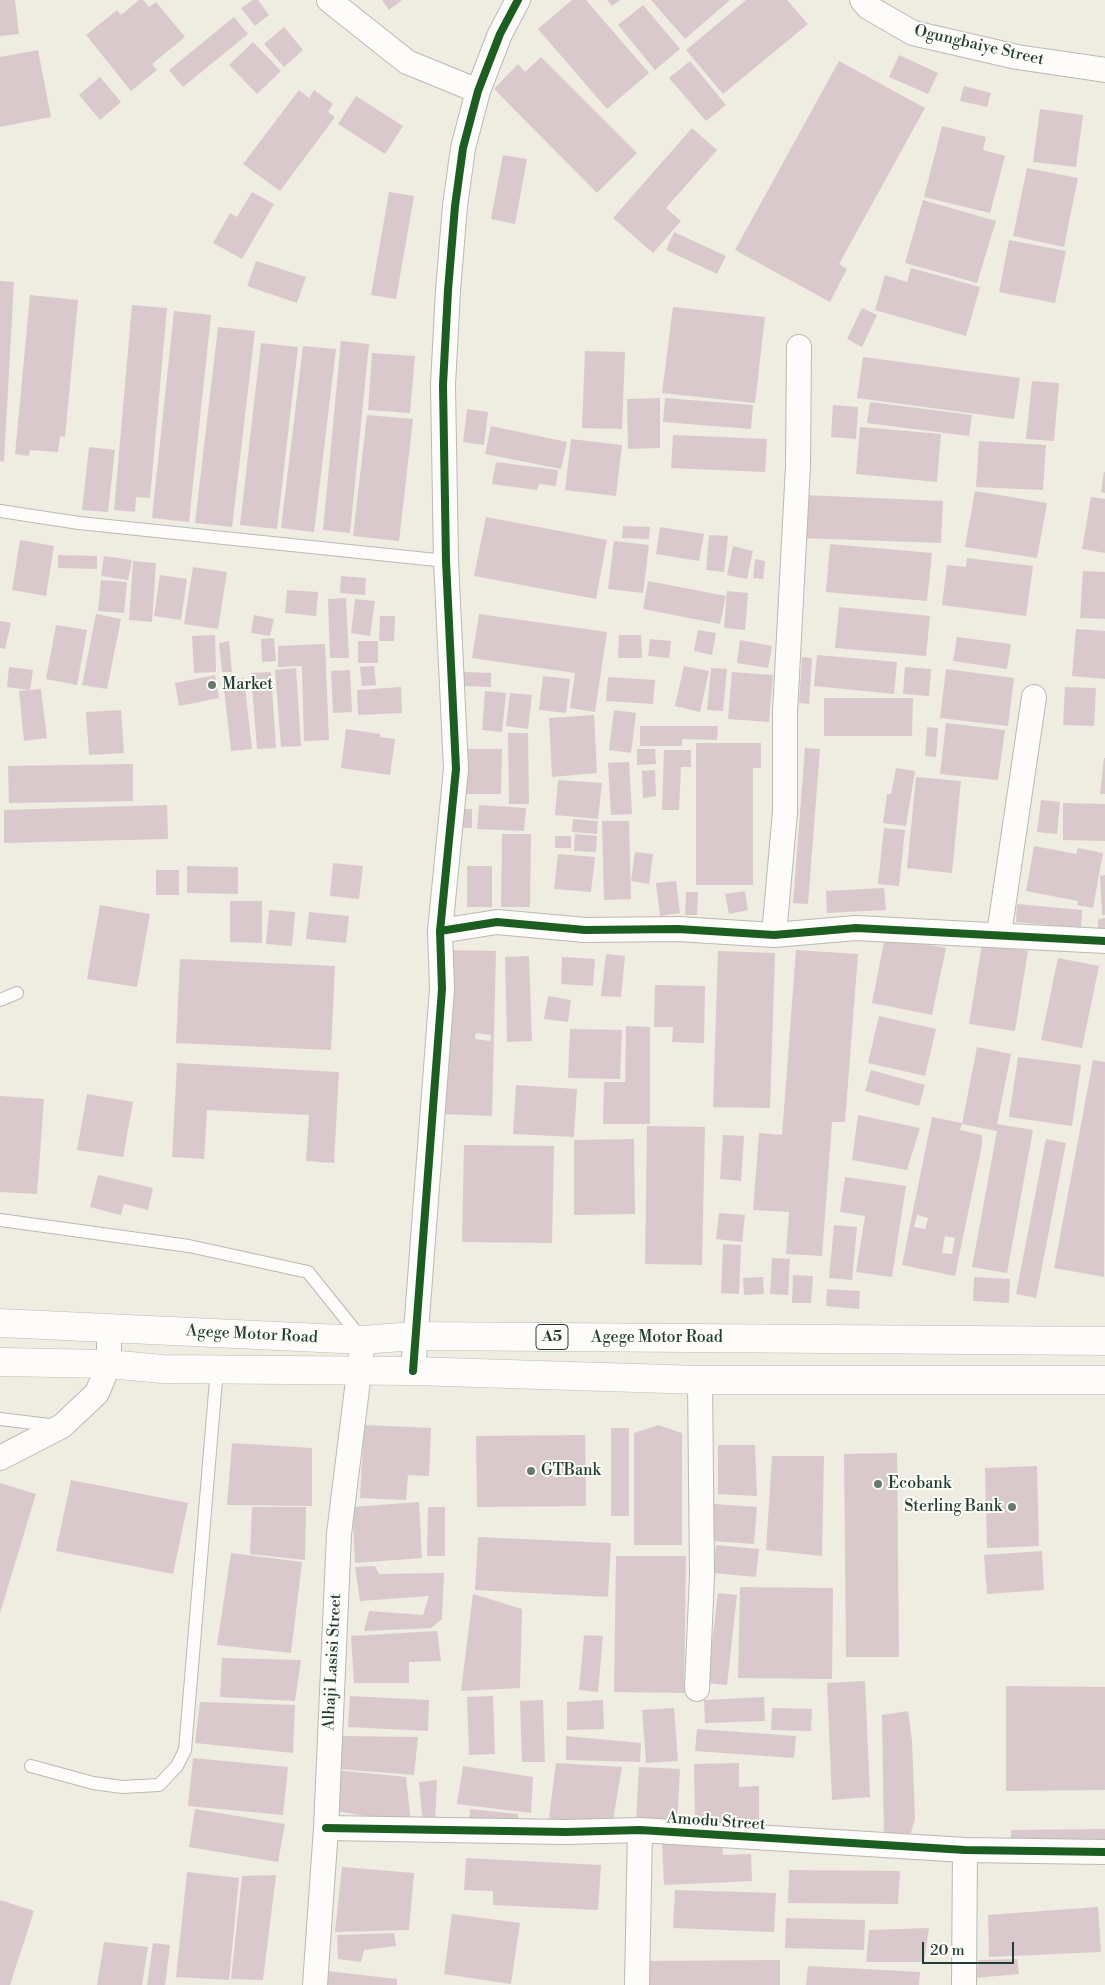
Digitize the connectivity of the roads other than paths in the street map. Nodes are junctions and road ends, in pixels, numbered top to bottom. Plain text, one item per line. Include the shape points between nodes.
1 (329, 0) edge
2 (518, 0) edge
3 (862, 0) edge
4 (1105, 70) edge
5 (478, 91) junction
6 (800, 347) dead end
7 (0, 511) edge
8 (446, 561) junction
9 (1034, 698) dead end
10 (440, 931) junction
11 (774, 934) junction
12 (998, 934) junction
13 (1105, 941) edge
14 (17, 993) dead end
15 (0, 1000) edge
16 (0, 1220) edge
17 (0, 1323) edge
18 (109, 1328) junction
19 (414, 1336) junction
20 (362, 1340) junction
21 (1105, 1341) edge
22 (0, 1362) edge
23 (109, 1364) junction
24 (217, 1368) junction
25 (359, 1371) junction
26 (413, 1371) junction
27 (700, 1380) junction
28 (1105, 1380) edge
29 (0, 1419) edge
30 (62, 1426) junction
31 (0, 1458) edge
32 (697, 1689) dead end
33 (31, 1766) dead end
34 (326, 1828) junction
35 (640, 1830) junction
36 (965, 1850) junction
37 (1105, 1852) edge
38 (315, 1985) edge
39 (637, 1985) edge
40 (964, 1985) edge

1 - 5 street via 407,62
2 - 5 street via 500,34
3 - 4 street, Ogungbaiye Street via 868,7 913,33 1017,57
5 - 8 street via 464,148 455,206 448,290 443,385
6 - 11 street via 798,466 785,712 785,812
7 - 8 lane via 79,523
8 - 10 street via 456,769
9 - 12 street
10 - 11 street via 497,922 585,930 678,929
10 - 19 street via 442,989
11 - 12 street via 856,928
12 - 13 street
14 - 15 lane
16 - 20 lane via 189,1246 308,1272
17 - 18 highway, Agege Motor Road / A5
18 - 20 highway, Agege Motor Road / A5
18 - 23 street
19 - 20 highway, Agege Motor Road / A5
19 - 21 highway, Agege Motor Road / A5
19 - 26 street
20 - 25 street, Alhaji Lasisi Street
22 - 23 highway, Agege Motor Road
23 - 24 highway, Agege Motor Road via 162,1369
23 - 30 street via 96,1393
24 - 25 highway, Agege Motor Road
24 - 33 lane via 185,1750 177,1766 159,1785 122,1787 93,1783
25 - 26 highway, Agege Motor Road
25 - 34 street, Alhaji Lasisi Street via 339,1534
26 - 27 highway, Agege Motor Road
27 - 28 highway, Agege Motor Road
27 - 32 street via 702,1576
29 - 30 lane
30 - 31 street
34 - 35 street, Amodu Street
34 - 38 street, Alhaji Lasisi Street
35 - 36 street, Amodu Street
35 - 39 street
36 - 37 street, Amodu Street
36 - 40 street

